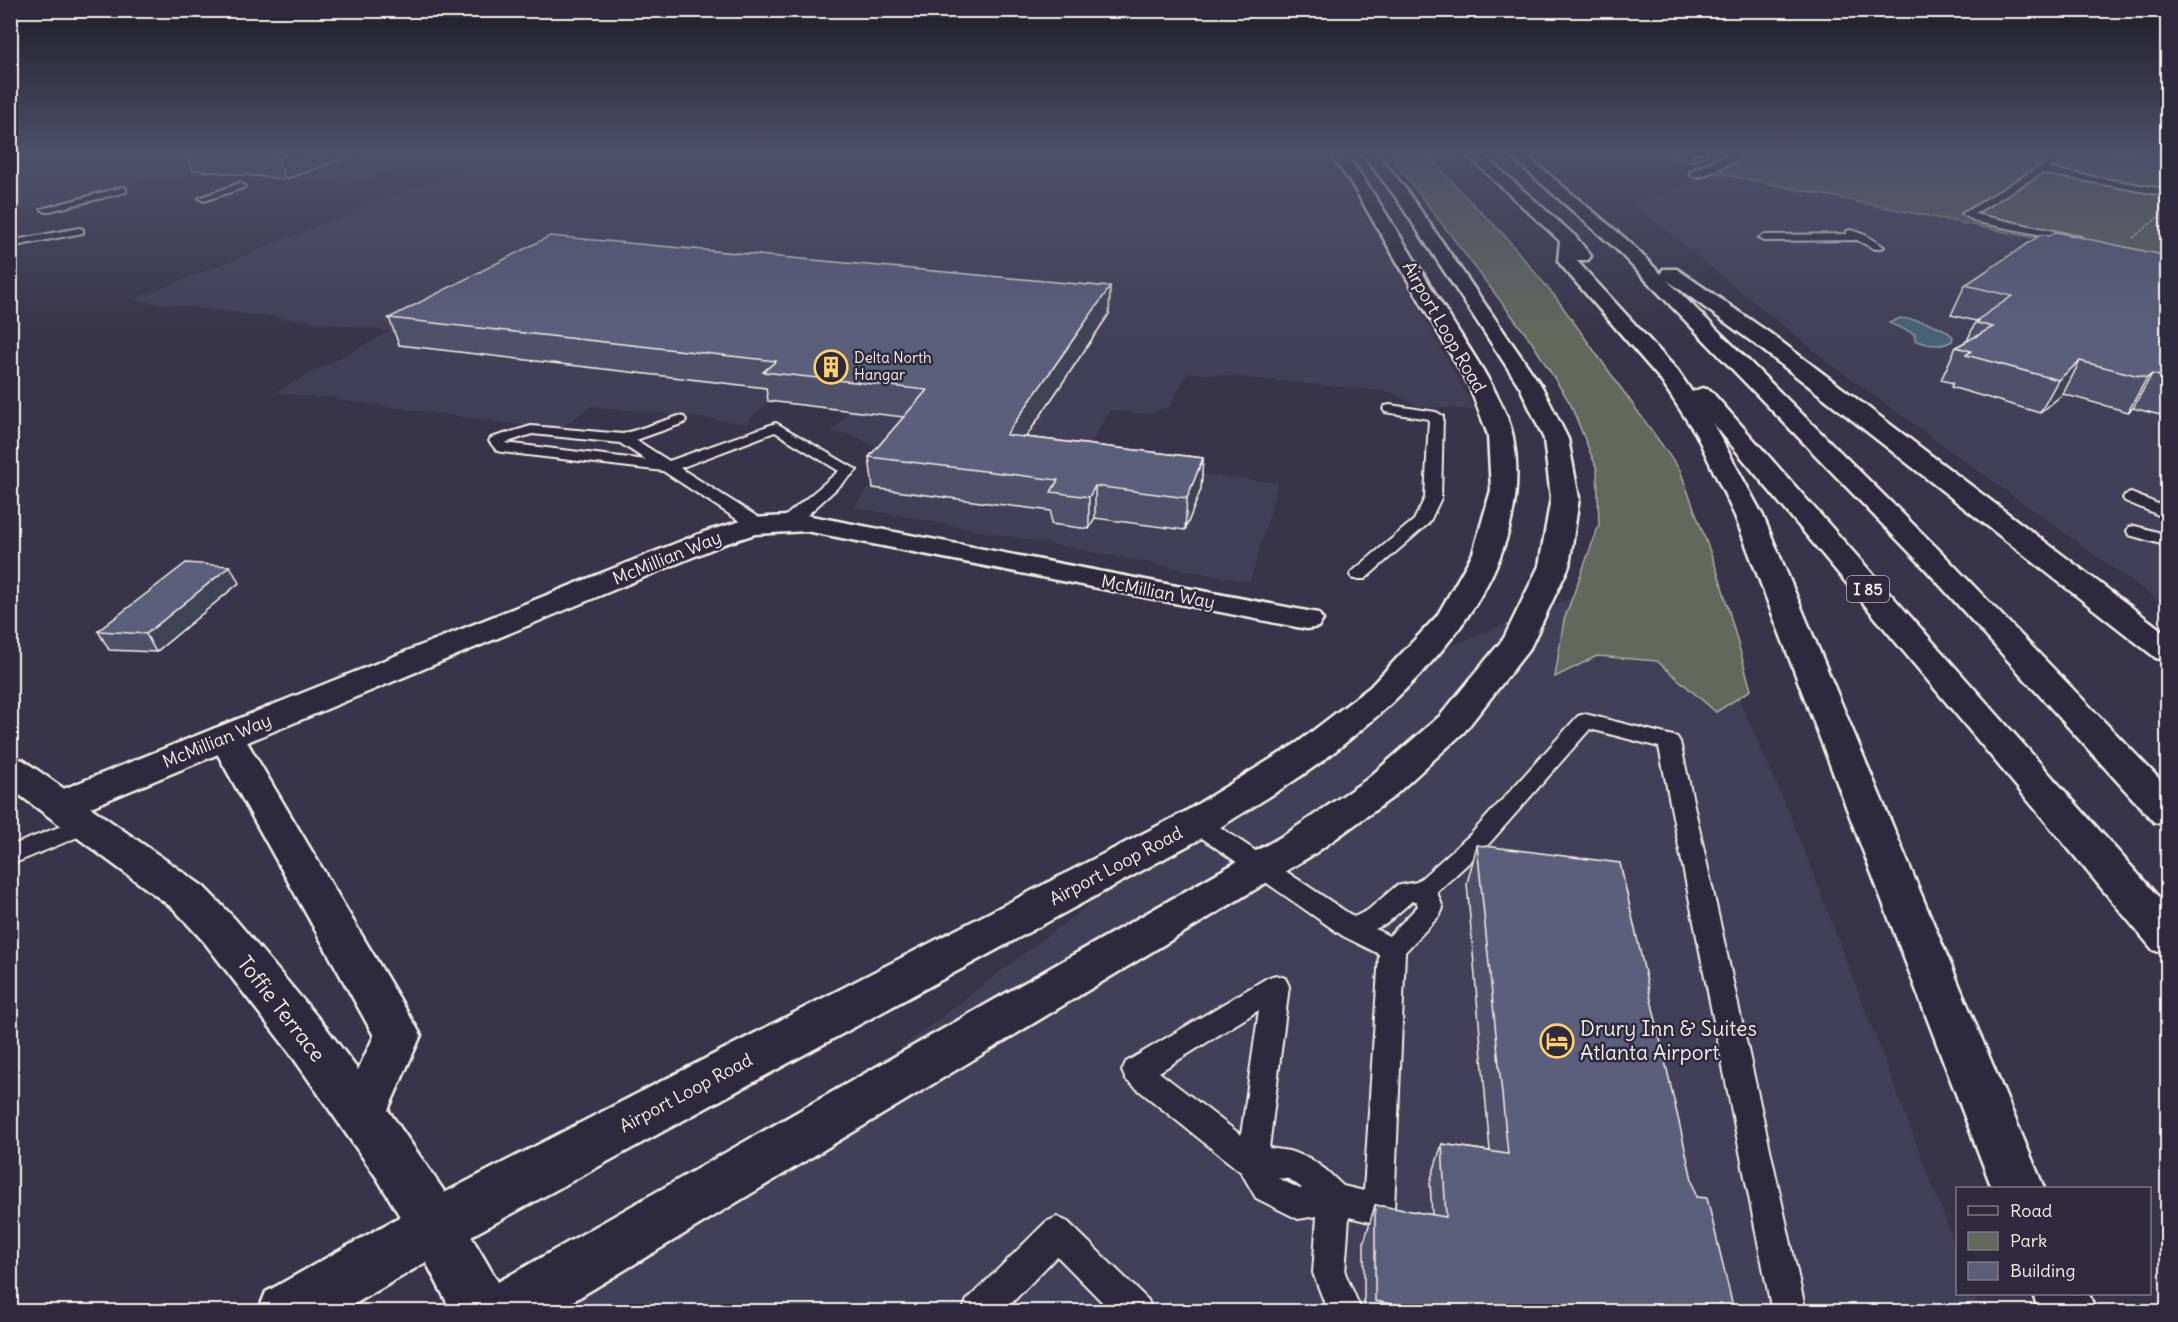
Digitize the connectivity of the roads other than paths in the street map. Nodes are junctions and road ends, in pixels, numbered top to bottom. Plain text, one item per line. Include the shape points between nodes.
1 (1378, 215) edge
2 (1415, 215) edge
3 (1541, 215) edge
4 (1587, 215) edge
5 (1968, 215) edge
6 (79, 231) dead end
7 (1764, 238) dead end
8 (1569, 240) junction
9 (2089, 241) edge
10 (10, 244) edge
11 (1621, 244) junction
12 (1879, 247) dead end
13 (1390, 409) dead end
14 (679, 420) dead end
15 (624, 439) junction
16 (668, 467) junction
17 (2131, 498) dead end
18 (2168, 514) edge
19 (773, 524) junction
20 (2135, 531) dead end
21 (2168, 541) edge
22 (1359, 575) dead end
23 (1307, 620) dead end
24 (2168, 651) edge
25 (226, 737) junction
26 (10, 769) edge
27 (2168, 812) edge
28 (74, 814) junction
29 (1197, 823) junction
30 (10, 856) edge
31 (1261, 867) junction
32 (1424, 890) junction
33 (1352, 929) junction
34 (2168, 938) edge
35 (1392, 949) junction
36 (361, 1115) junction
37 (1252, 1162) junction
38 (2018, 1187) edge
39 (1334, 1199) junction
40 (436, 1226) junction
41 (2062, 1295) edge
42 (286, 1311) edge
43 (483, 1311) edge
44 (501, 1311) edge
45 (979, 1311) edge
46 (1136, 1311) edge
47 (1345, 1311) edge
48 (1789, 1311) edge
49 (2068, 1311) edge

1 - 29 main road, Airport Loop Road via 1481,387 1500,435 1504,490 1488,553 1450,621 1389,687 1310,752
2 - 31 main road, Airport Loop Road via 1531,387 1556,439 1565,498 1554,566 1519,641 1452,724 1379,789
3 - 8 main road, I 85
4 - 11 main road
5 - 9 lane
6 - 10 lane
7 - 12 lane via 1856,235
8 - 34 main road, I 85
8 - 38 main road via 1567,261 1669,375 1708,434 1749,516
11 - 24 main road via 1763,339
11 - 27 main road via 1930,557
13 - 22 lane via 1436,416 1433,498 1421,523
14 - 15 lane
15 - 16 lane
15 - 16 lane via 531,430 496,441 502,448
16 - 19 lane
16 - 19 lane via 776,427 849,470
17 - 18 lane
19 - 23 main road, McMillian Way via 806,523
19 - 25 main road, McMillian Way via 714,538
20 - 21 lane
25 - 28 main road, McMillian Way
25 - 36 main road via 398,1035
26 - 28 main road, Toffie Terrace
28 - 30 lane
28 - 36 main road, Toffie Terrace via 197,906 307,1039
29 - 31 lane
29 - 40 main road, Airport Loop Road
31 - 33 lane
31 - 44 main road, Airport Loop Road
32 - 33 lane via 1405,893 1377,917
32 - 35 lane via 1431,908
32 - 48 lane via 1479,840 1585,721 1669,742
33 - 35 lane
35 - 39 lane via 1378,1209
36 - 40 main road, Toffie Terrace
37 - 37 lane via 1136,1071 1276,986 1255,1139
37 - 39 lane via 1267,1188 1298,1204
39 - 47 lane via 1329,1273
40 - 42 main road, Airport Loop Road
40 - 43 main road, Toffie Terrace
41 - 49 main road
45 - 46 lane via 1057,1233

